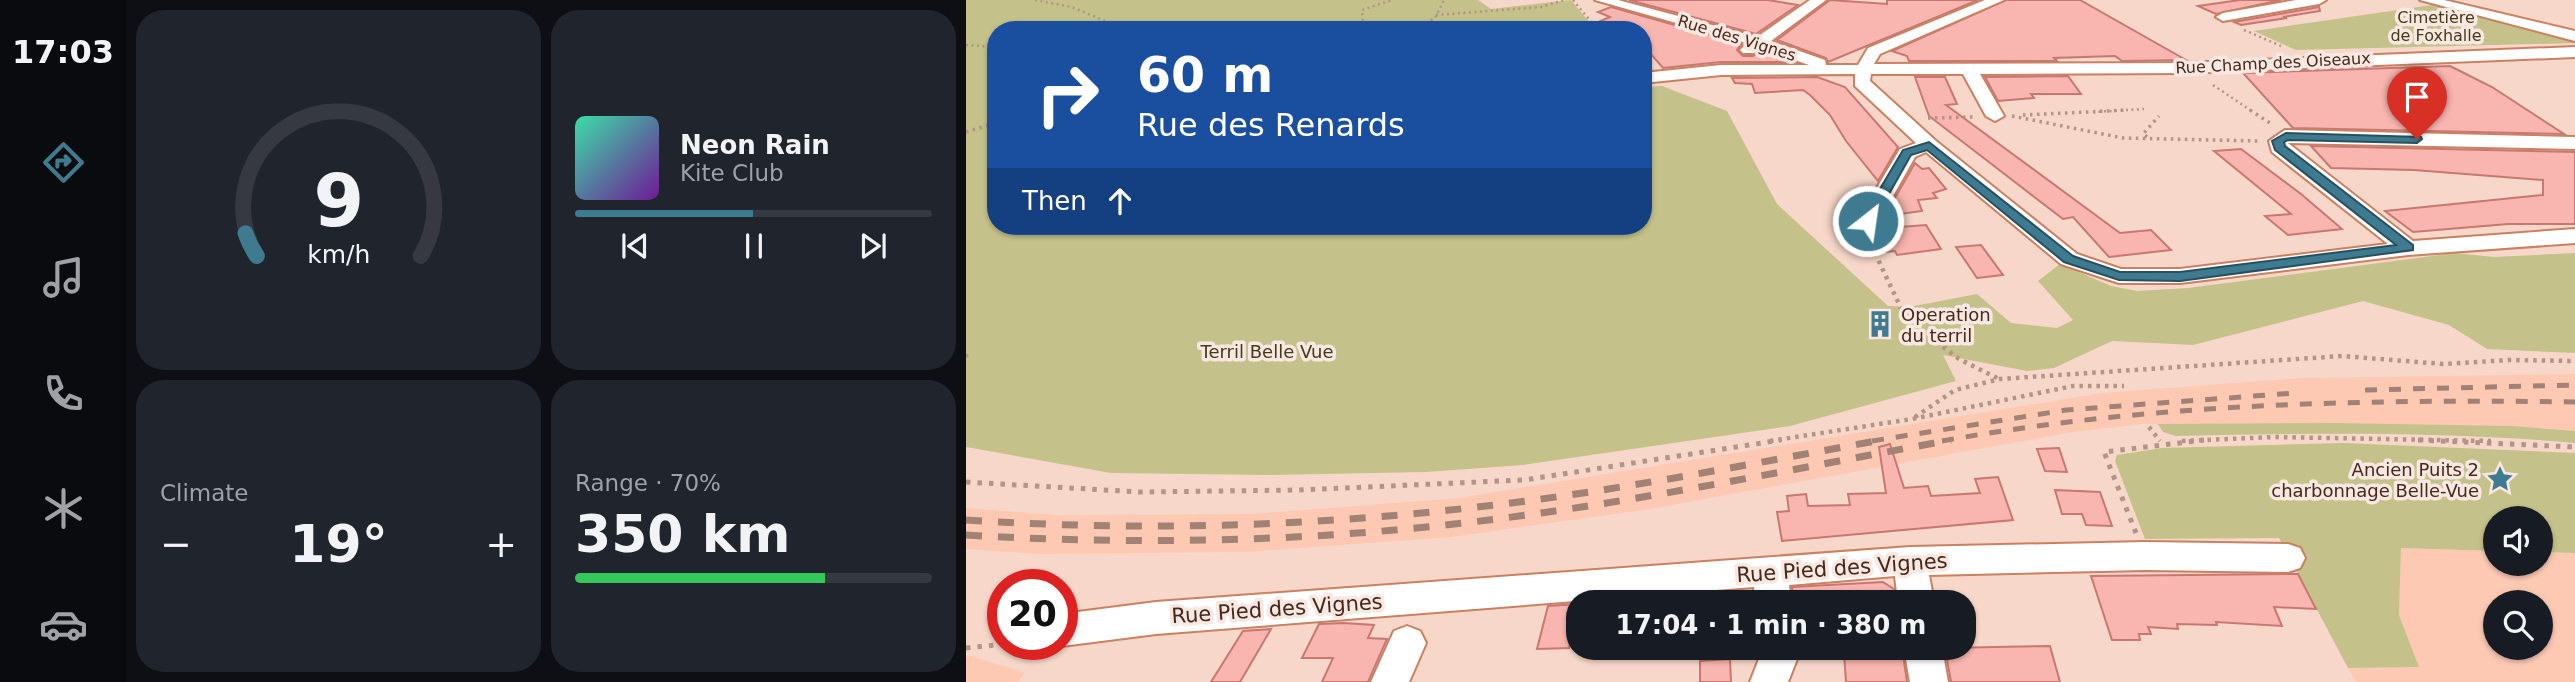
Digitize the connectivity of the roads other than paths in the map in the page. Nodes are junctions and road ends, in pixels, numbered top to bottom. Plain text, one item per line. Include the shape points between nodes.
1 (1602, 0) edge
2 (1819, 0) edge
3 (1997, 0) edge
4 (2319, 0) edge
5 (2427, 0) edge
6 (1675, 4) dead end
7 (1654, 13) junction
8 (2222, 17) road end
9 (2575, 36) edge
10 (1759, 42) junction
11 (2575, 52) edge
12 (1830, 68) junction
13 (1864, 69) junction
14 (1721, 70) junction
15 (1970, 71) junction
16 (1652, 77) edge
17 (1995, 116) road end
18 (2575, 143) edge
19 (1929, 145) junction
20 (1868, 221) road end
21 (2575, 236) edge
22 (2408, 247) junction
23 (2145, 556) joint
24 (2288, 558) dead end
25 (1910, 561) junction
26 (1772, 587) edge
27 (1914, 590) edge
28 (1078, 627) edge
29 (1407, 643) dead end
30 (1778, 660) edge
31 (1925, 660) edge
32 (1390, 682) edge
33 (1769, 682) edge
34 (1929, 682) edge

1 - 7 street, Rue des Vignes
2 - 10 street
3 - 13 street via 1874,51
4 - 8 street
5 - 9 street
6 - 7 street
7 - 10 street, Rue des Vignes
10 - 12 street, Rue des Vignes
10 - 14 street
11 - 15 street, Rue Champ des Oiseaux via 2185,68
12 - 13 street, Rue Champ des Oiseaux
12 - 14 street, Rue Champ des Oiseaux
13 - 15 street, Rue Champ des Oiseaux
13 - 19 street via 1861,82
14 - 16 street, Rue Champ des Oiseaux
15 - 17 street
18 - 22 street via 2282,139 2279,148
19 - 20 street via 1907,153
19 - 22 street via 2068,259 2119,276 2180,276
21 - 22 street
23 - 24 street, Rue Pied des Vignes
23 - 25 street, Rue Pied des Vignes
25 - 26 street, Rue Pied des Vignes
25 - 27 street
26 - 28 street, Rue Pied des Vignes via 1156,618
29 - 32 street
30 - 33 street
31 - 34 street

